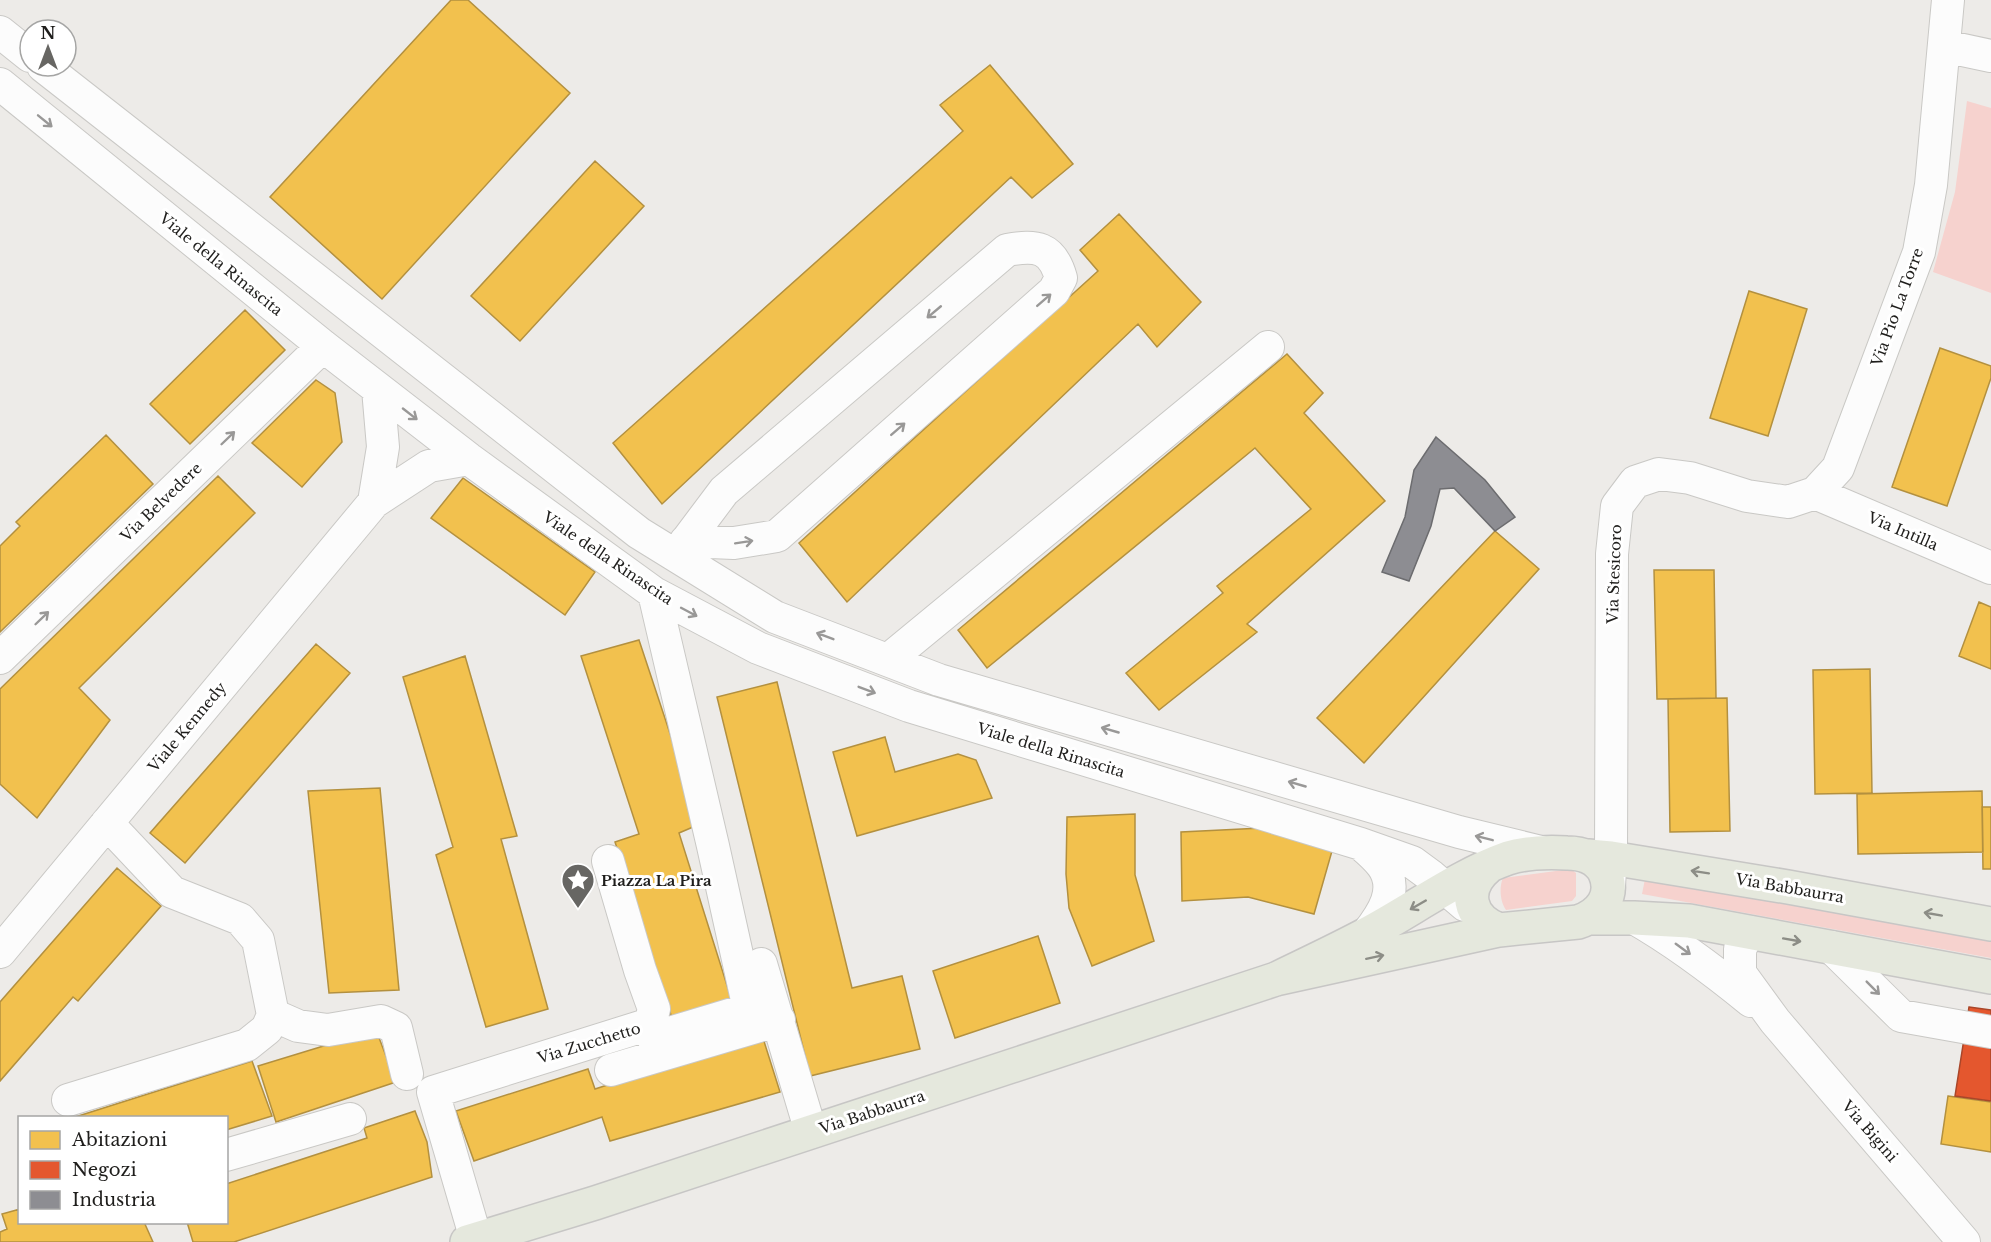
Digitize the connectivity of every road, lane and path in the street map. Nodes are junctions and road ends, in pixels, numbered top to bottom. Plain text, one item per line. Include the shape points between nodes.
1 (1948, 0) edge
2 (0, 32) edge
3 (18, 46) edge
4 (1944, 46) junction
5 (1991, 56) edge
6 (58, 78) edge
7 (0, 84) edge
8 (323, 346) junction
9 (1268, 347) dead end
10 (378, 389) junction
11 (469, 459) junction
12 (1815, 493) junction
13 (374, 502) junction
14 (681, 548) junction
15 (1991, 568) edge
16 (654, 593) junction
17 (0, 658) edge
18 (888, 660) junction
19 (107, 823) junction
20 (1361, 844) junction
21 (1541, 852) junction
22 (1600, 857) junction
23 (608, 861) dead end
24 (1488, 867) junction
25 (1446, 889) junction
26 (1589, 918) junction
27 (1634, 918) junction
28 (1489, 924) junction
29 (1991, 924) edge
30 (1749, 932) junction
31 (1367, 934) junction
32 (1831, 947) junction
33 (0, 952) edge
34 (761, 964) dead end
35 (1991, 977) edge
36 (1276, 979) junction
37 (273, 1015) junction
38 (779, 1020) junction
39 (1775, 1021) junction
40 (650, 1024) junction
41 (1991, 1032) edge
42 (611, 1070) dead end
43 (407, 1074) dead end
44 (68, 1100) dead end
45 (350, 1119) dead end
46 (811, 1132) junction
47 (228, 1154) edge
48 (472, 1241) edge
49 (1964, 1242) edge

1 - 4 street, Via Pio La Torre
2 - 3 street
4 - 5 street
4 - 12 street, Via Pio La Torre via 1931,185 1919,252 1838,468
6 - 14 street via 639,533
7 -> 8 street, Viale della Rinascita
8 - 10 street, Viale della Rinascita
17 -> 8 street, Via Belvedere
9 - 18 street
10 -> 11 street, Viale della Rinascita
10 - 13 street via 383,447
11 - 13 street, Viale Kennedy via 429,466
11 - 16 street, Viale della Rinascita
12 - 15 street, Via Intilla
12 - 22 street, Via Stesicoro via 1788,502 1659,474 1635,482 1617,506
13 - 19 street, Viale Kennedy
14 -> 14 street via 777,536 1054,291 1061,278 1057,263 1039,250 1007,250 724,491
18 -> 14 street via 775,617
16 -> 20 street, Viale della Rinascita via 758,648 909,706
16 - 40 street, Via Zucchetto via 748,1009 653,1038
21 -> 18 street via 939,680
19 - 33 street, Viale Kennedy
19 - 37 street via 172,892 240,919 258,940
20 - 25 street, Viale della Rinascita via 1412,862
20 - 31 street via 1384,866 1389,880 1390,895 1383,914
21 - 22 main road, Via Babbaurra
21 - 24 main road, Via Babbaurra
22 - 26 main road via 1598,862 1608,881 1608,892 1598,912
29 -> 22 main road, Via Babbaurra
23 - 40 street via 654,1009
24 - 25 main road, Via Babbaurra
24 - 28 main road via 1473,885 1471,896 1473,908
25 - 28 street, Viale della Rinascita
25 -> 31 main road, Via Babbaurra
26 - 27 main road
26 - 28 main road via 1578,922
27 - 30 main road via 1689,921
27 -> 39 street via 1671,939
36 -> 28 main road
30 -> 32 main road
30 - 39 street via 1740,949 1740,973
31 - 36 main road, Via Babbaurra
32 - 35 main road
32 -> 41 street via 1901,1017
34 - 38 street
36 - 46 main road, Via Babbaurra
37 - 43 street via 298,1026 328,1030 381,1022 396,1028
37 - 44 street via 267,1029 247,1045
38 - 42 street
38 - 46 street
39 - 49 street, Via Bigini
40 - 48 street, Via Zucchetto via 433,1092
45 - 47 street
46 - 48 main road, Via Babbaurra

